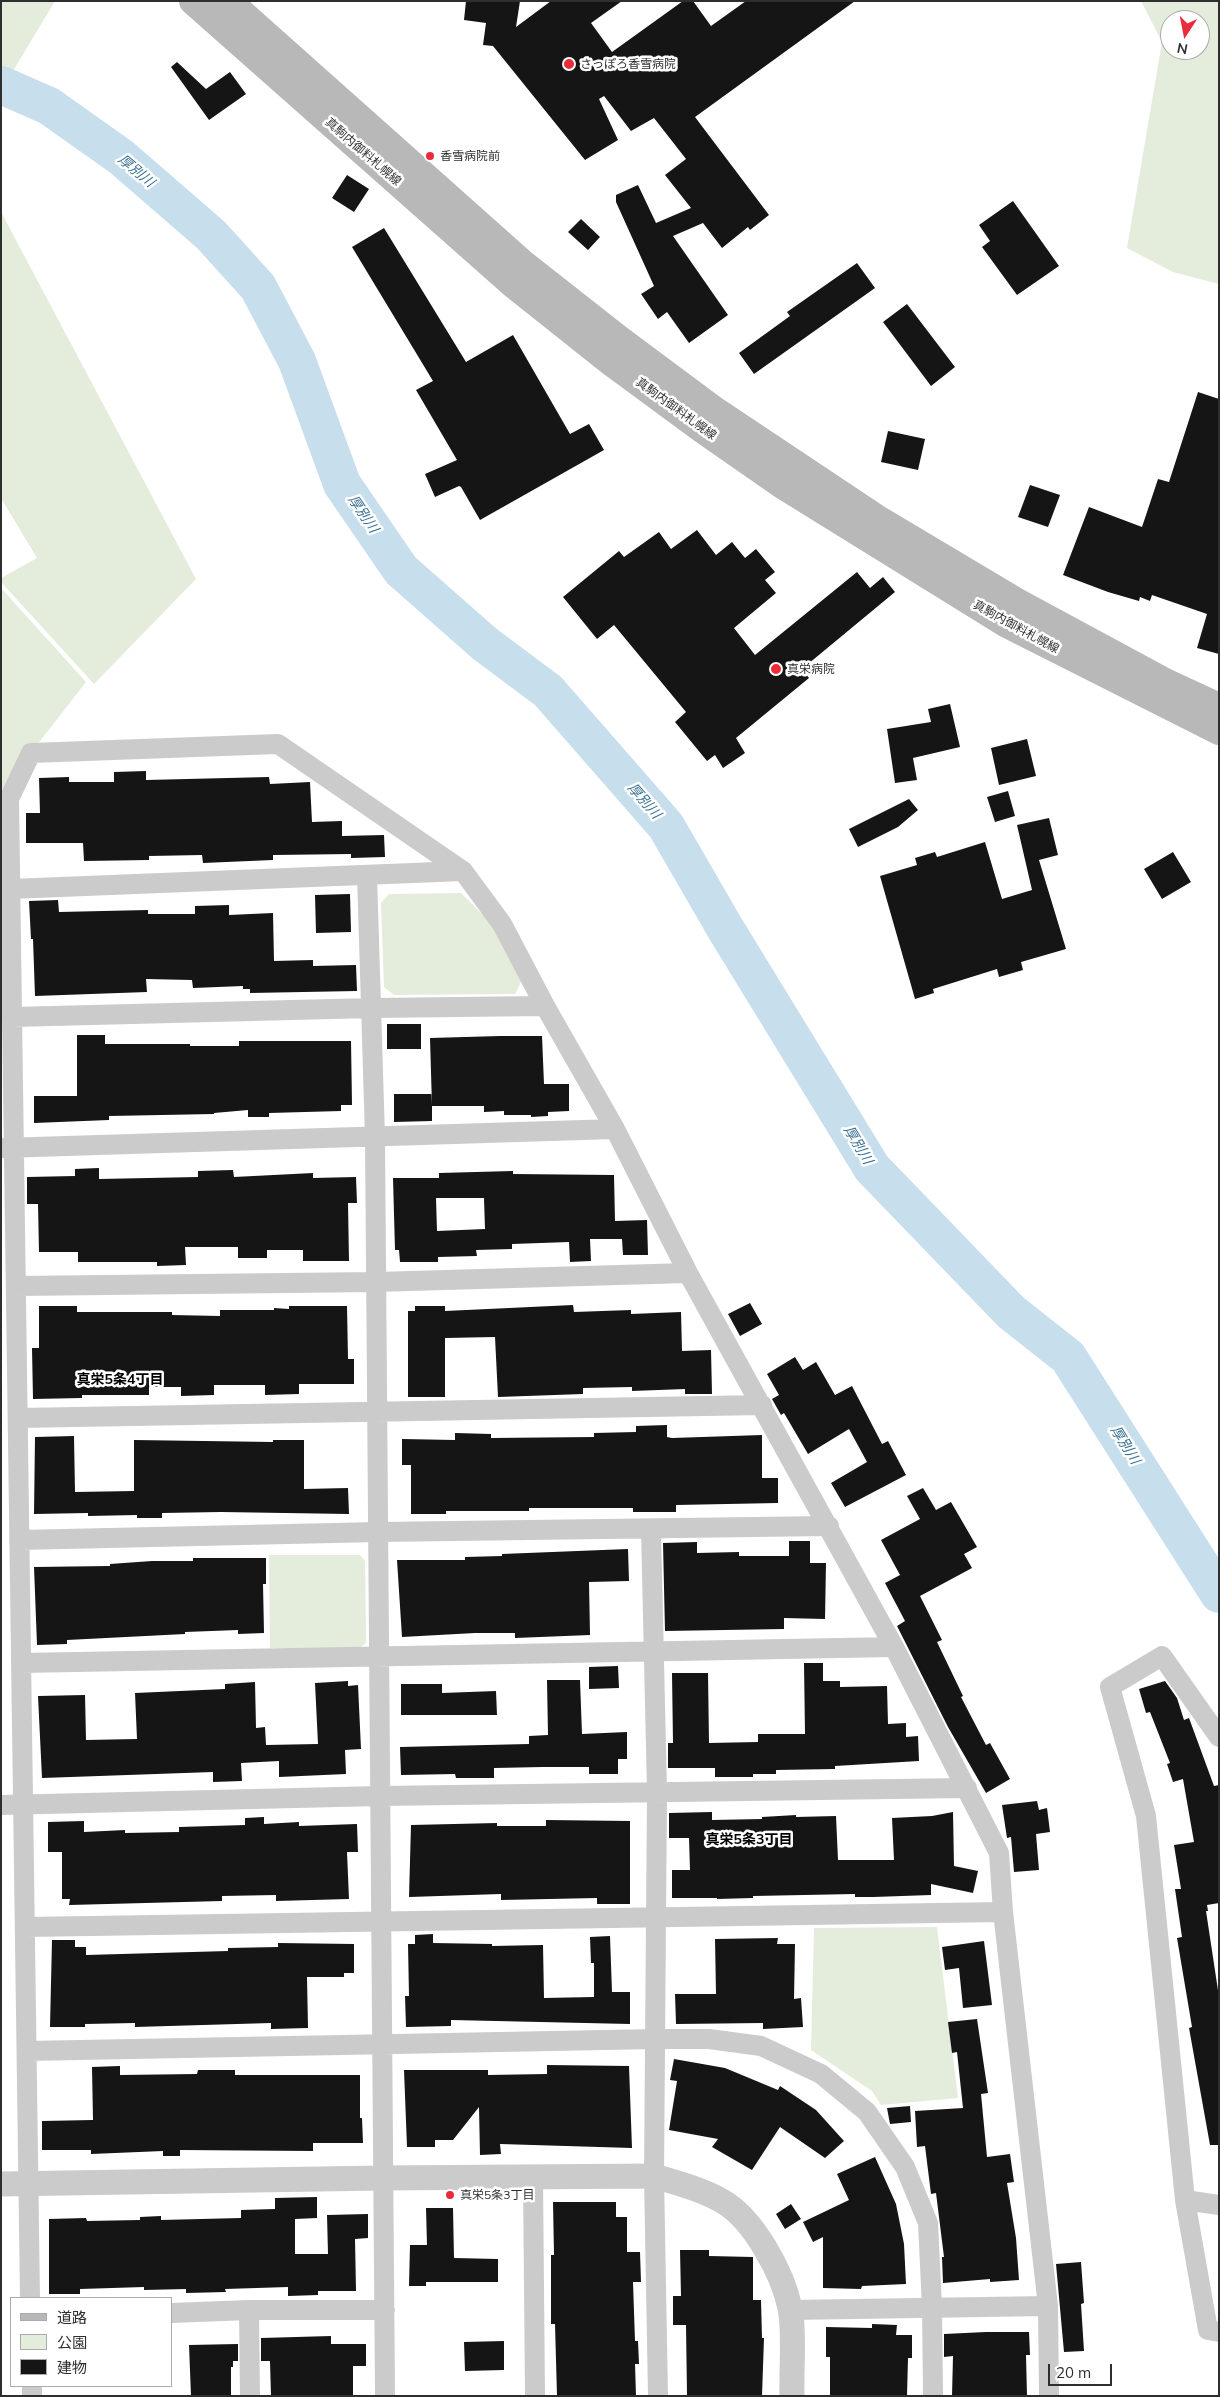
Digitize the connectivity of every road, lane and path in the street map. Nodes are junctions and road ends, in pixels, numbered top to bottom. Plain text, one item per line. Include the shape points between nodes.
1 (193, 1) edge
2 (228, 1) edge
3 (1219, 707) edge
4 (1219, 731) edge
5 (463, 871) junction
6 (367, 875) junction
7 (10, 888) junction
8 (545, 1006) junction
9 (372, 1008) junction
10 (12, 1017) junction
11 (615, 1129) junction
12 (375, 1137) junction
13 (8, 1148) edge
14 (688, 1273) junction
15 (376, 1282) junction
16 (16, 1286) junction
17 (762, 1405) junction
18 (377, 1413) junction
19 (18, 1418) junction
20 (829, 1526) junction
21 (651, 1529) junction
22 (378, 1532) junction
23 (20, 1540) junction
24 (894, 1647) junction
25 (653, 1652) junction
26 (379, 1655) junction
27 (21, 1663) junction
28 (1219, 1737) edge
29 (967, 1788) junction
30 (657, 1792) junction
31 (380, 1796) junction
32 (1, 1805) edge
33 (23, 1805) junction
34 (1003, 1912) junction
35 (656, 1917) junction
36 (381, 1920) junction
37 (25, 1927) junction
38 (657, 2039) junction
39 (382, 2042) junction
40 (27, 2050) junction
41 (533, 2176) junction
42 (654, 2176) junction
43 (384, 2178) junction
44 (1, 2184) edge
45 (29, 2184) junction
46 (1185, 2200) junction
47 (1219, 2205) edge
48 (30, 2297) edge
49 (1048, 2306) junction
50 (932, 2307) junction
51 (249, 2310) junction
52 (384, 2310) junction
53 (790, 2310) junction
54 (172, 2313) edge
55 (1219, 2332) edge
56 (250, 2396) edge
57 (385, 2396) edge
58 (536, 2396) edge
59 (658, 2396) edge
60 (792, 2396) edge
61 (933, 2396) edge
62 (1049, 2396) edge

1 - 4 main road, 真駒内御料札幌線 via 513,284 702,430 781,484 1007,624
2 - 3 main road, 真駒内御料札幌線 via 522,263 714,410 876,518 1017,602
5 - 6 street
5 - 7 street via 278,744 31,753 9,798
5 - 8 street via 502,924
6 - 7 street
6 - 9 street
7 - 10 street
8 - 9 street
8 - 11 street
9 - 10 street
9 - 12 street
10 - 13 street
11 - 12 street
11 - 14 street
12 - 13 street
12 - 15 street
13 - 16 street
14 - 15 street
14 - 17 street
15 - 16 street
15 - 18 street
16 - 19 street
17 - 18 street
17 - 20 street
18 - 19 street
18 - 22 street
19 - 23 street
20 - 21 street
20 - 24 street
21 - 22 street
21 - 25 street
22 - 23 street
22 - 26 street
23 - 27 street
24 - 25 street
24 - 29 street
25 - 26 street
25 - 30 street
26 - 27 street
26 - 31 street
27 - 33 street
28 - 46 street via 1162,1656 1110,1687 1146,1816
29 - 30 street
29 - 34 street via 999,1853
30 - 31 street
30 - 35 street
31 - 33 street
31 - 36 street
32 - 33 street
33 - 37 street
34 - 35 street
34 - 49 street
35 - 36 street
35 - 38 street
36 - 37 street
36 - 39 street
37 - 40 street
38 - 39 street
38 - 42 street
38 - 50 street via 709,2039 761,2046 821,2074 867,2112 904,2167 928,2223
39 - 40 street
39 - 43 street
40 - 45 street
41 - 42 street
41 - 43 street
41 - 58 street
42 - 53 street via 724,2202 756,2232 783,2283
42 - 59 street
43 - 45 street
43 - 52 street
44 - 45 street
45 - 48 street
46 - 47 street
46 - 55 street via 1208,2330
49 - 50 street
49 - 62 street
50 - 53 street
50 - 61 street
51 - 52 street
51 - 54 street
51 - 56 street
52 - 57 street
53 - 60 street

